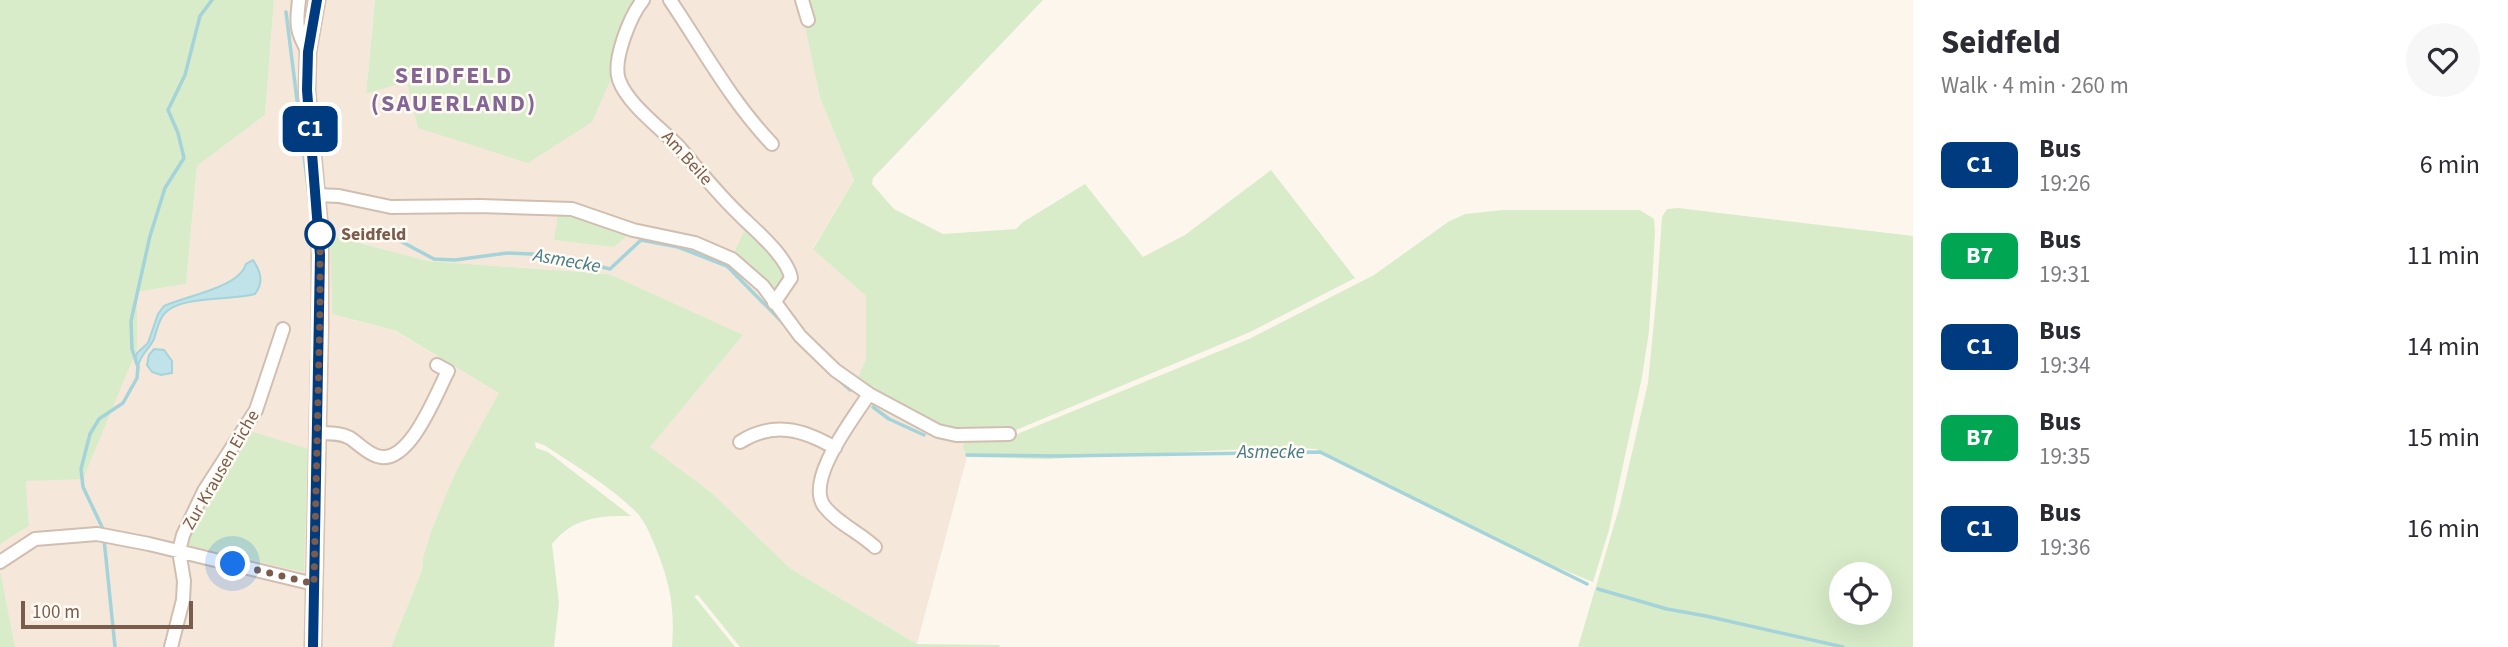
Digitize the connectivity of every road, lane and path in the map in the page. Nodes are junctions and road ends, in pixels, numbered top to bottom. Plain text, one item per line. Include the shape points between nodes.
1 (299, 0) edge
2 (317, 0) edge
3 (643, 0) edge
4 (670, 0) edge
5 (802, 0) edge
6 (808, 20) dead end
7 (308, 52) junction
8 (772, 144) dead end
9 (317, 195) junction
10 (774, 303) junction
11 (283, 329) dead end
12 (437, 365) dead end
13 (869, 394) junction
14 (318, 433) junction
15 (1009, 434) dead end
16 (740, 442) dead end
17 (835, 448) junction
18 (875, 547) dead end
19 (179, 551) junction
20 (0, 562) edge
21 (314, 584) junction
22 (171, 647) edge
23 (313, 647) edge

1 - 7 street via 298,36
2 - 7 main road
3 - 10 street, Am Beile via 630,21 618,61 618,79 625,92 790,269 791,278
4 - 8 street via 727,90
5 - 6 street
7 - 9 main road
9 - 10 street via 391,207 572,209 633,230 695,243 732,259 763,286
9 - 14 main road
10 - 13 street via 800,336
11 - 19 street, Zur Krausen Eiche via 256,410 204,491
12 - 14 street via 448,371 401,452 376,456 343,435
13 - 15 street via 938,431
13 - 17 street
14 - 21 main road
16 - 17 street via 752,435 789,430
17 - 18 street via 821,477 821,499 833,515
19 - 20 street, Zur Krausen Eiche via 97,534 35,539
19 - 21 street
19 - 22 street via 183,600
21 - 23 main road

